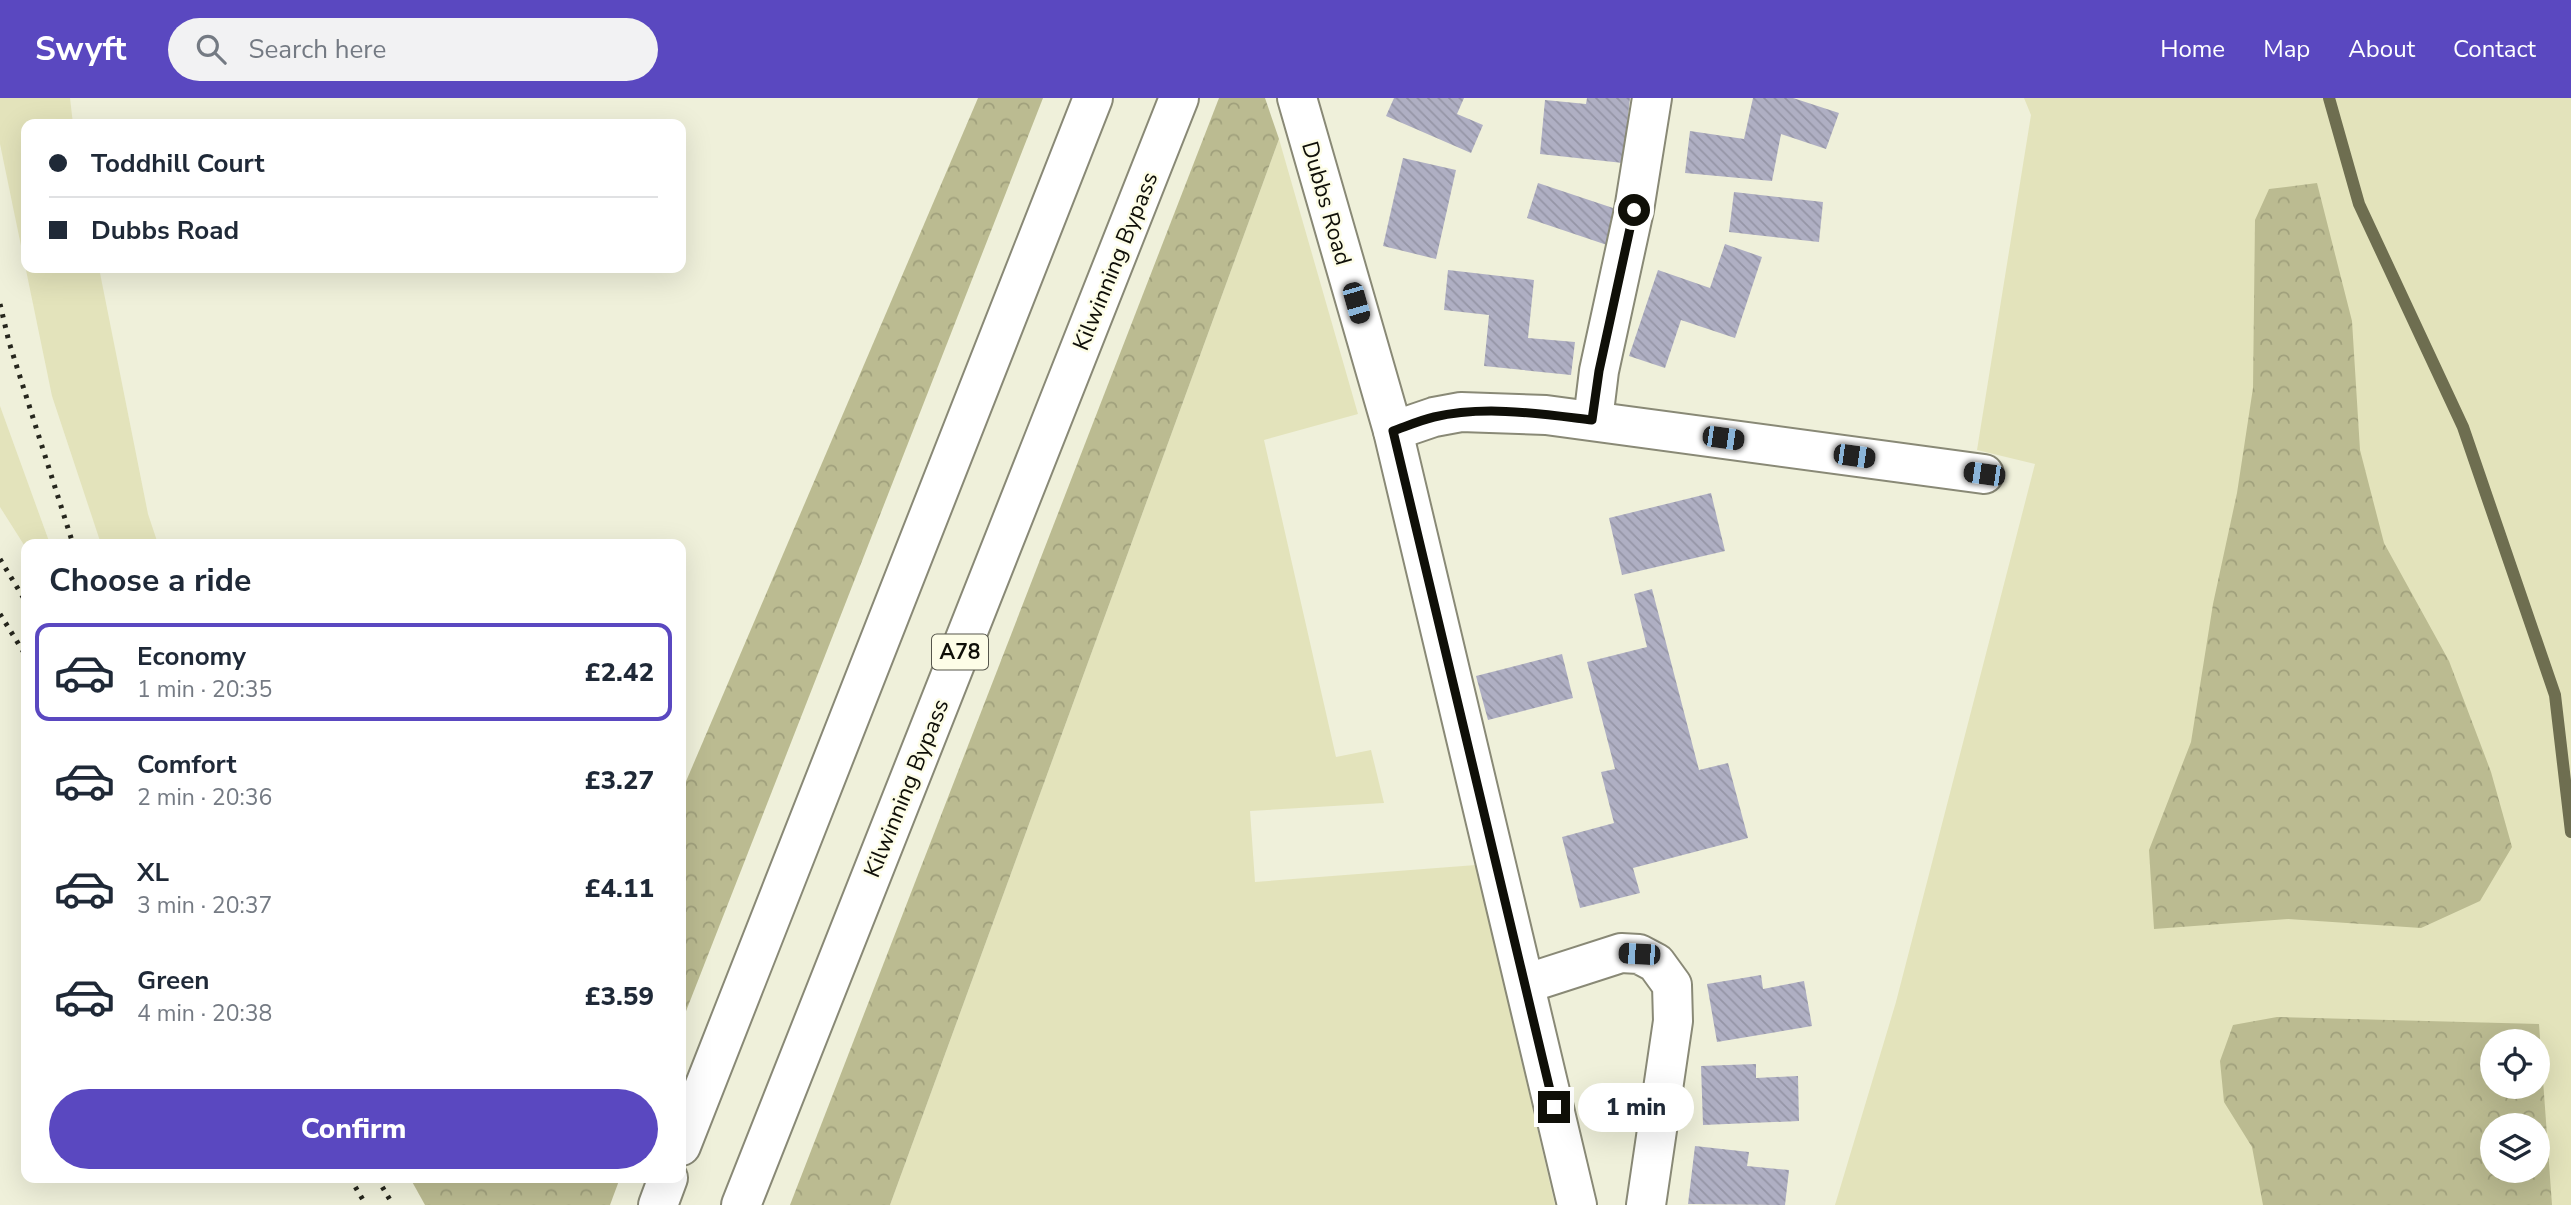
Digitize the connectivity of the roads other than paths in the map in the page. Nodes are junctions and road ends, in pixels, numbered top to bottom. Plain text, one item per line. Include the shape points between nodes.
1 (1093, 98) edge
2 (1180, 98) edge
3 (1297, 98) edge
4 (1652, 98) edge
5 (1592, 420) junction
6 (1393, 431) junction
7 (1984, 474) dead end
8 (1525, 984) junction
9 (686, 1133) edge
10 (666, 1183) edge
11 (657, 1205) edge
12 (741, 1205) edge
13 (1577, 1205) edge
14 (1646, 1205) edge

1 - 9 main road
2 - 12 main road, Kilwinning Bypass / A78
3 - 6 main road, Dubbs Road
4 - 5 main road
5 - 6 main road via 1461,412
5 - 7 main road
6 - 8 main road, Dubbs Road
8 - 13 main road, Dubbs Road
8 - 14 main road via 1621,953 1639,954 1656,963 1672,985 1674,1021
10 - 11 main road

